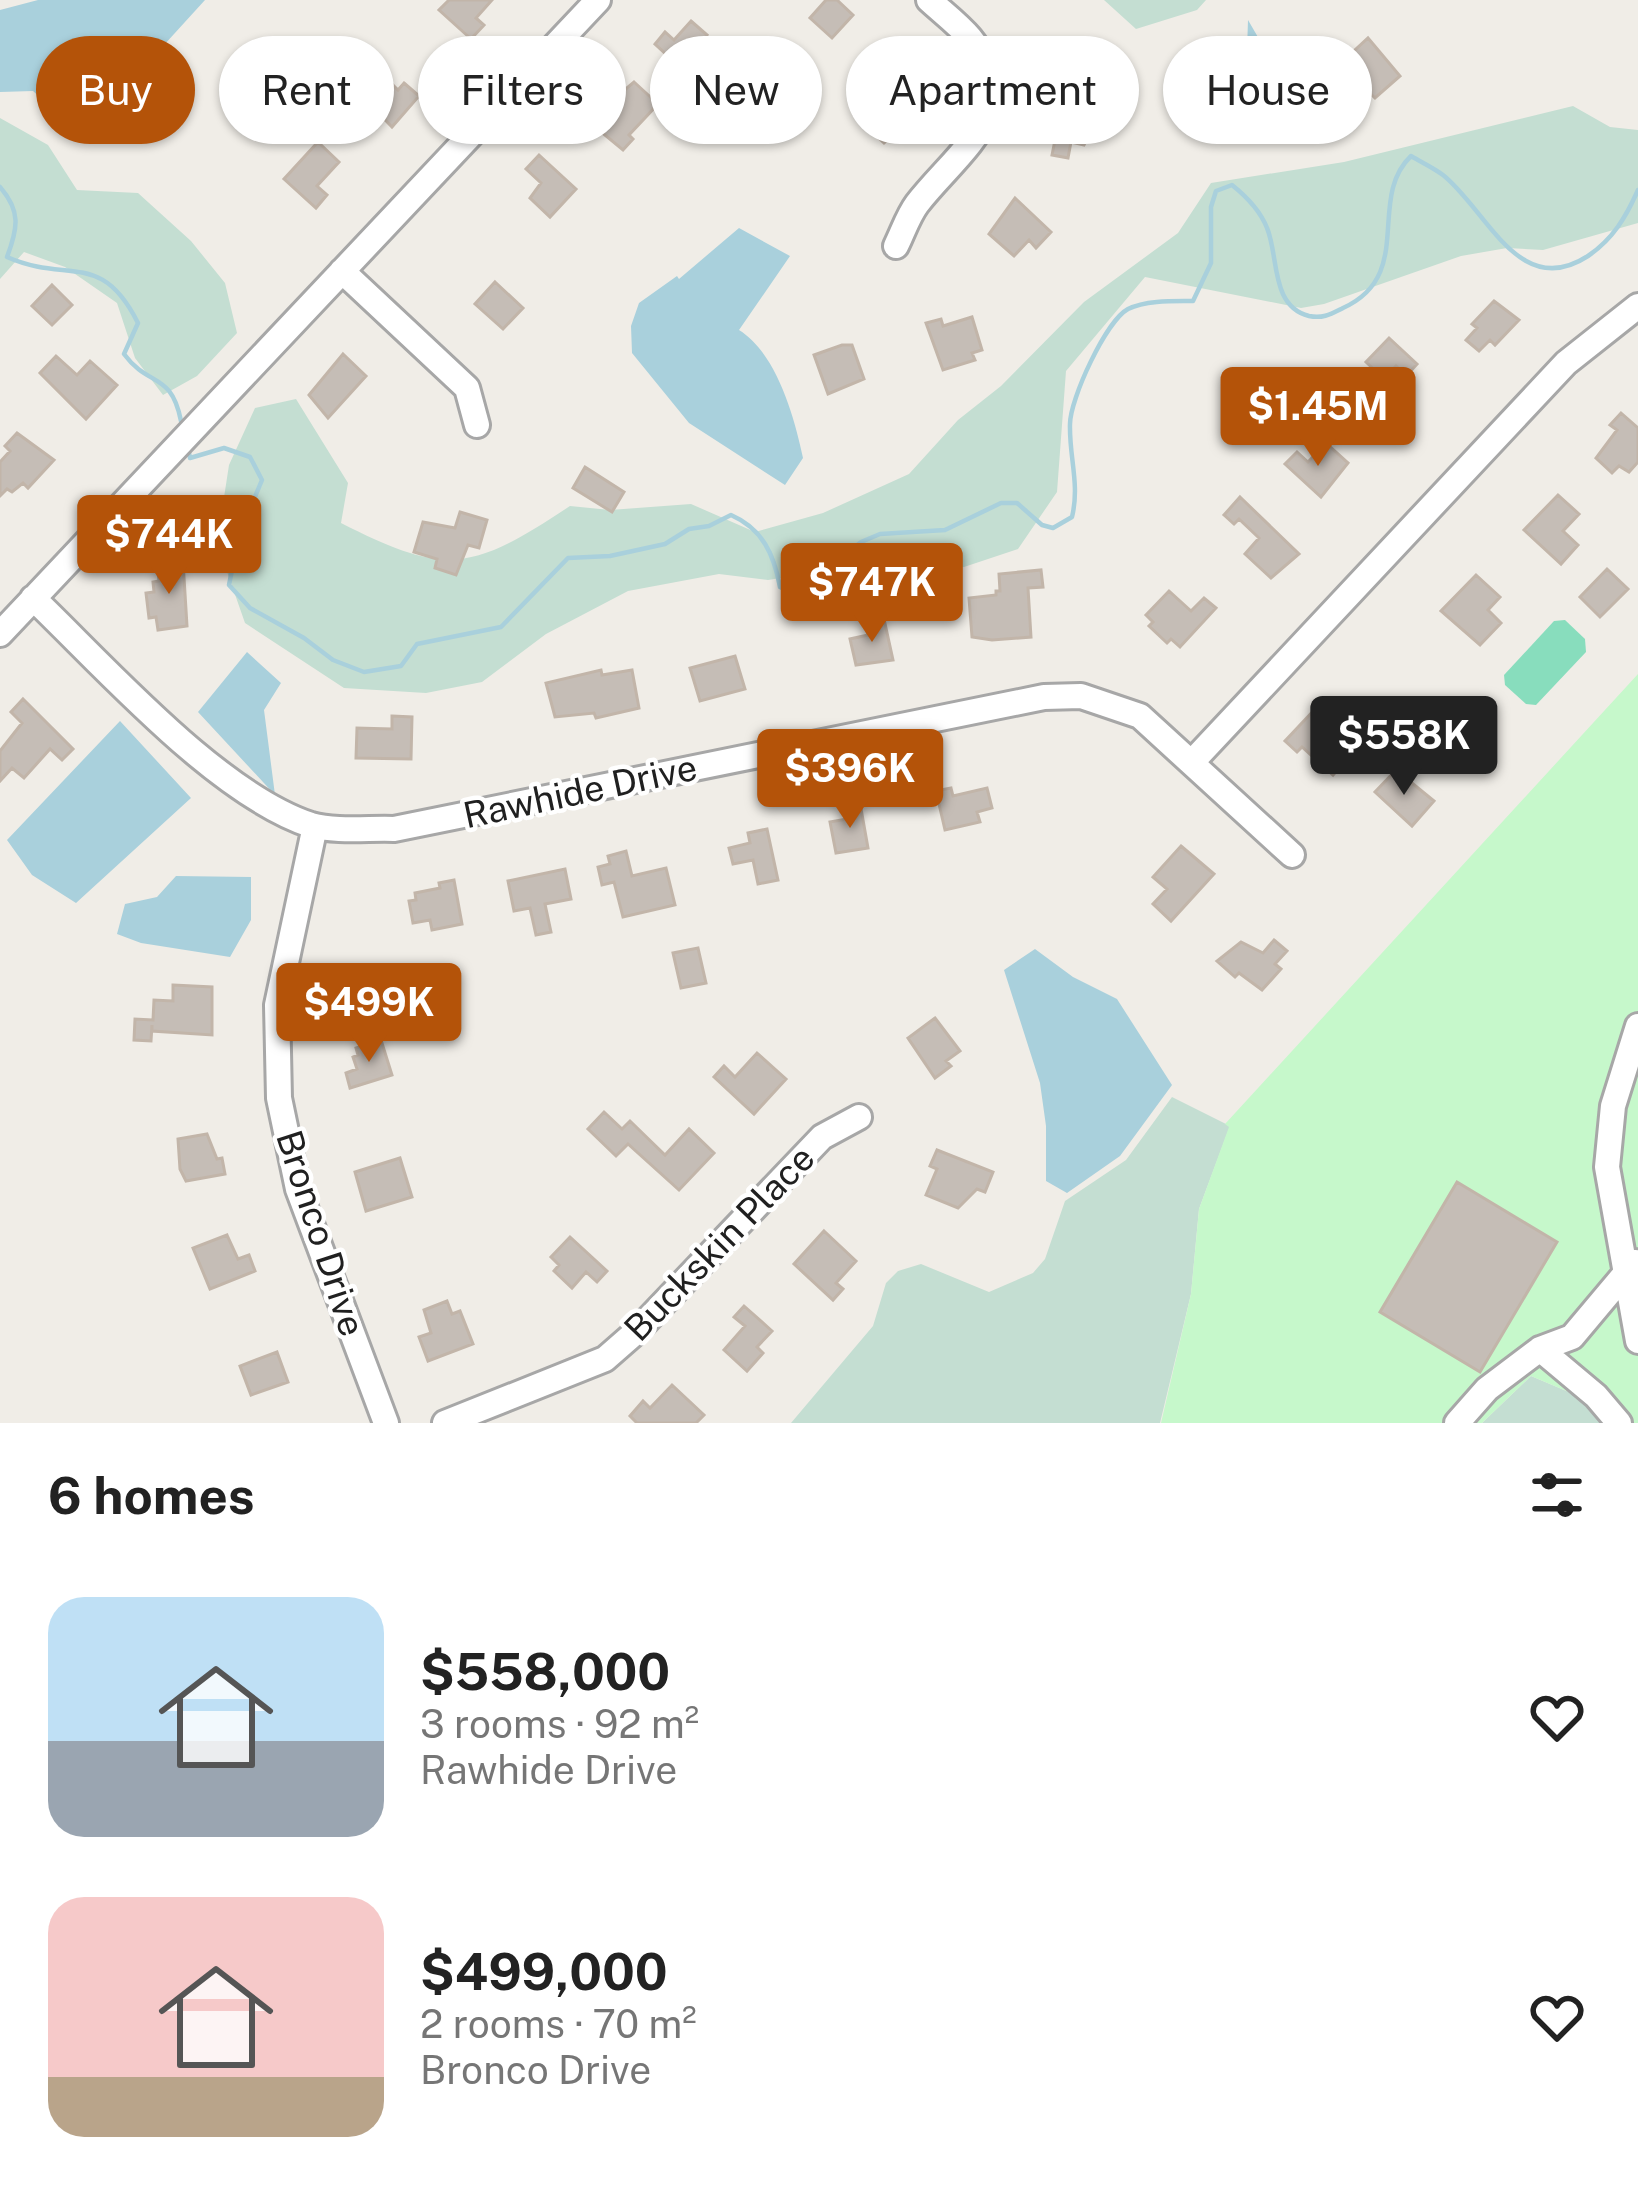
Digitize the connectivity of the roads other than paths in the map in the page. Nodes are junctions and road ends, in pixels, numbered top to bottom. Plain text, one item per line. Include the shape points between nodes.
1 (598, 0) edge
2 (928, 0) edge
3 (896, 246) dead end
4 (342, 271) junction
5 (1638, 305) edge
6 (477, 424) dead end
7 (33, 598) junction
8 (0, 634) edge
9 (1193, 761) junction
10 (315, 826) junction
11 (1292, 854) dead end
12 (1638, 1026) edge
13 (859, 1117) dead end
14 (1611, 1194) junction
15 (1638, 1209) edge
16 (1633, 1264) edge
17 (1638, 1341) edge
18 (1540, 1349) junction
19 (386, 1423) edge
20 (445, 1423) edge
21 (1457, 1423) edge
22 (1619, 1423) edge

1 - 4 street
2 - 3 street via 970,39 989,71 992,106 972,144 915,207
4 - 6 street via 467,388
4 - 7 street
5 - 9 street via 1566,363
7 - 8 street
7 - 10 street, Rawhide Drive via 205,762
9 - 10 street, Rawhide Drive via 1140,716 1081,696 1044,697 394,830
9 - 11 street, Rawhide Drive
10 - 19 street, Bronco Drive via 277,1004 279,1098 298,1190
12 - 14 street via 1613,1106
13 - 20 street, Buckskin Place via 822,1137 605,1359
14 - 15 street
14 - 16 street
16 - 17 street
16 - 18 street via 1572,1337
18 - 21 street via 1486,1389
18 - 22 street

